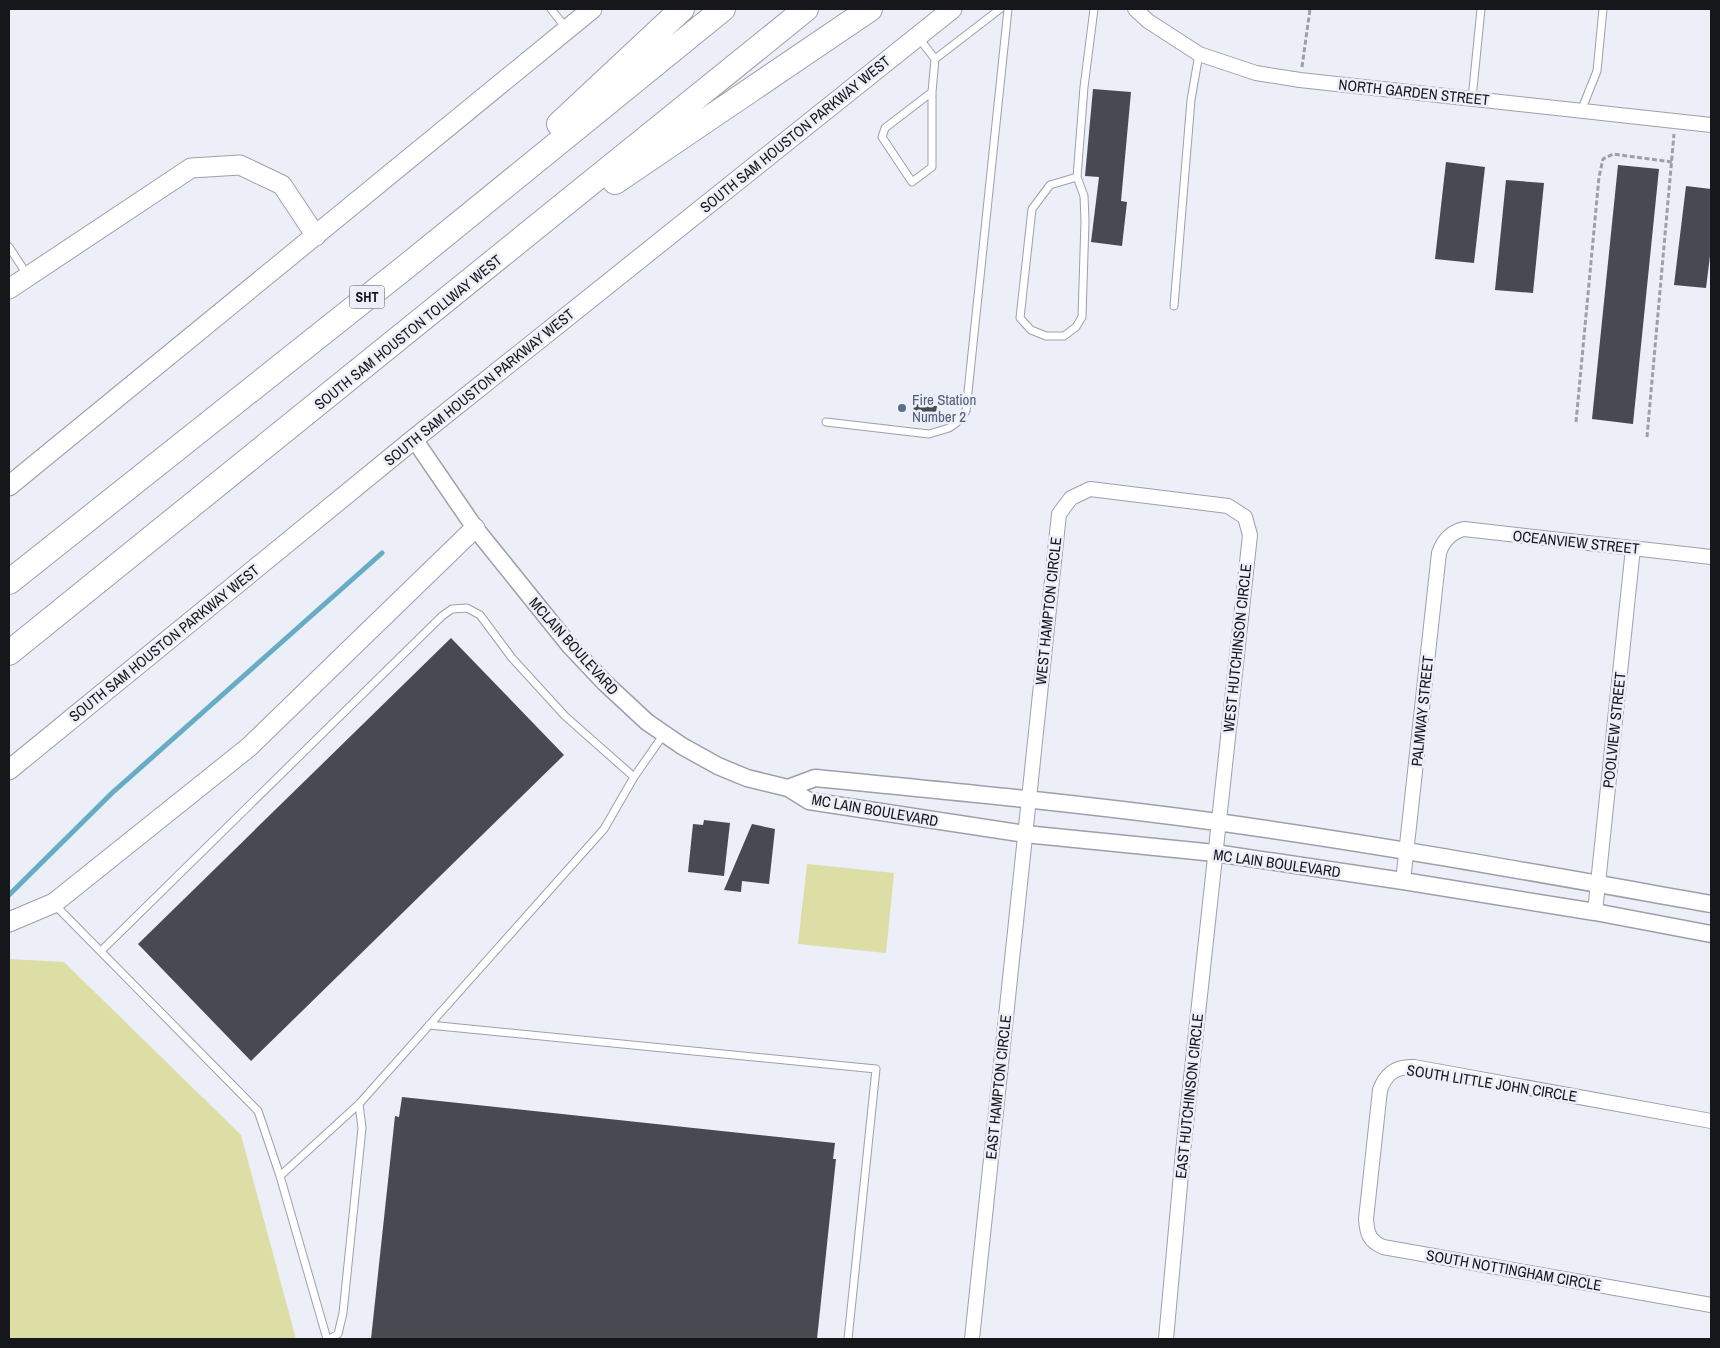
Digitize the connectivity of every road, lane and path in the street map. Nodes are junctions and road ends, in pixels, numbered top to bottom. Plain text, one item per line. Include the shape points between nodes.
1 (551, 9) edge
2 (592, 9) edge
3 (682, 9) edge
4 (723, 9) edge
5 (806, 9) edge
6 (870, 9) edge
7 (952, 9) edge
8 (1000, 9) edge
9 (1008, 9) edge
10 (1094, 9) edge
11 (1135, 9) edge
12 (1310, 9) edge
13 (1481, 9) edge
14 (1604, 9) edge
15 (567, 29) junction
16 (918, 36) junction
17 (1199, 54) junction
18 (935, 59) junction
19 (1300, 80) junction
20 (932, 92) junction
21 (1472, 99) junction
22 (1581, 110) junction
23 (1675, 121) junction
24 (1711, 125) edge
25 (1672, 162) junction
26 (1077, 177) junction
27 (316, 236) junction
28 (9, 247) edge
29 (408, 265) junction
30 (479, 275) junction
31 (28, 276) junction
32 (9, 289) edge
33 (1174, 306) dead end
34 (826, 422) dead end
35 (1576, 422) dead end
36 (1648, 437) dead end
37 (414, 439) junction
38 (9, 486) edge
39 (1174, 500) joint
40 (474, 528) junction
41 (1444, 541) joint
42 (1633, 548) junction
43 (1711, 557) edge
44 (9, 582) edge
45 (9, 653) edge
46 (664, 734) junction
47 (9, 770) edge
48 (634, 777) junction
49 (894, 786) junction
50 (788, 788) junction
51 (1028, 798) junction
52 (891, 814) junction
53 (1218, 822) junction
54 (1025, 834) junction
55 (1406, 852) junction
56 (1215, 853) junction
57 (1403, 881) junction
58 (1598, 884) junction
59 (54, 904) junction
60 (1711, 904) edge
61 (1595, 912) junction
62 (9, 922) edge
63 (1711, 934) edge
64 (101, 951) junction
65 (429, 1025) junction
66 (359, 1104) junction
67 (1711, 1121) edge
68 (280, 1176) junction
69 (1369, 1188) joint
70 (1711, 1305) edge
71 (328, 1339) edge
72 (848, 1339) edge
73 (972, 1339) edge
74 (1166, 1339) edge

1 - 15 lane
2 - 15 main road
3 - 29 highway
4 - 29 highway, SHT
5 - 30 highway, SOUTH SAM HOUSTON TOLLWAY WEST
6 - 30 highway
7 - 16 main road, SOUTH SAM HOUSTON PARKWAY WEST
8 - 18 lane
9 - 34 lane via 966,411 950,428 929,434
10 - 26 lane
11 - 17 street, NORTH GARDEN STREET
12 - 19 path
13 - 21 lane
14 - 22 lane via 1597,71
15 - 27 main road
16 - 18 lane
16 - 37 main road, SOUTH SAM HOUSTON PARKWAY WEST
17 - 19 street, NORTH GARDEN STREET via 1256,73
17 - 33 lane via 1191,100
18 - 20 lane
19 - 21 street, NORTH GARDEN STREET
20 - 20 lane via 932,166 912,182 882,137 885,128
21 - 22 street, NORTH GARDEN STREET
22 - 23 street, NORTH GARDEN STREET
23 - 24 street, NORTH GARDEN STREET
23 - 25 path
25 - 35 path via 1613,154 1603,159
25 - 36 path
26 - 26 lane via 1084,196 1085,221 1082,317 1076,327 1064,336 1046,336 1031,330 1020,318 1032,209 1050,185
27 - 31 main road via 282,185 240,164 191,168
27 - 38 main road
28 - 31 lane
29 - 44 highway, SHT
30 - 45 highway, SOUTH SAM HOUSTON TOLLWAY WEST
31 - 32 main road
37 - 40 street, MCLAIN BOULEVARD
37 - 47 main road, SOUTH SAM HOUSTON PARKWAY WEST
39 - 51 street, WEST HAMPTON CIRCLE via 1090,489 1071,498 1058,514
39 - 53 street, WEST HUTCHINSON CIRCLE via 1228,506 1245,516 1250,535
40 - 46 street, MCLAIN BOULEVARD via 570,646 605,683
40 - 59 main road via 249,747
41 - 42 street, OCEANVIEW STREET via 1464,529
41 - 55 street, PALMWAY STREET via 1439,553
42 - 43 street, OCEANVIEW STREET
42 - 58 street, POOLVIEW STREET
46 - 48 lane
46 - 50 street, MCLAIN BOULEVARD via 725,769
48 - 64 lane via 565,716 512,658 480,615 466,608 452,609
48 - 65 lane via 604,829
49 - 50 street, MC LAIN BOULEVARD via 815,778
49 - 51 street, MC LAIN BOULEVARD
49 - 52 street
50 - 52 street, MC LAIN BOULEVARD via 810,801
51 - 53 street, MC LAIN BOULEVARD
51 - 54 street, WEST HAMPTON CIRCLE
52 - 54 street, MC LAIN BOULEVARD
53 - 55 street, MC LAIN BOULEVARD
53 - 56 street, WEST HUTCHINSON CIRCLE
54 - 56 street, MC LAIN BOULEVARD
54 - 73 street, EAST HAMPTON CIRCLE
55 - 57 street, PALMWAY STREET
55 - 58 street, MC LAIN BOULEVARD
56 - 57 street, MC LAIN BOULEVARD
56 - 74 street, EAST HUTCHINSON CIRCLE
57 - 61 street, MC LAIN BOULEVARD
58 - 60 street, MC LAIN BOULEVARD
58 - 61 street, POOLVIEW STREET
59 - 62 main road
59 - 64 lane
61 - 63 street, MC LAIN BOULEVARD
64 - 68 lane via 258,1111
65 - 66 lane
65 - 72 lane via 876,1069
66 - 68 lane
66 - 71 lane via 362,1128 343,1313 338,1334
67 - 69 street, SOUTH LITTLE JOHN CIRCLE via 1402,1067 1389,1074 1380,1090
68 - 71 lane
69 - 70 street, SOUTH NOTTINGHAM CIRCLE via 1368,1234 1383,1247

